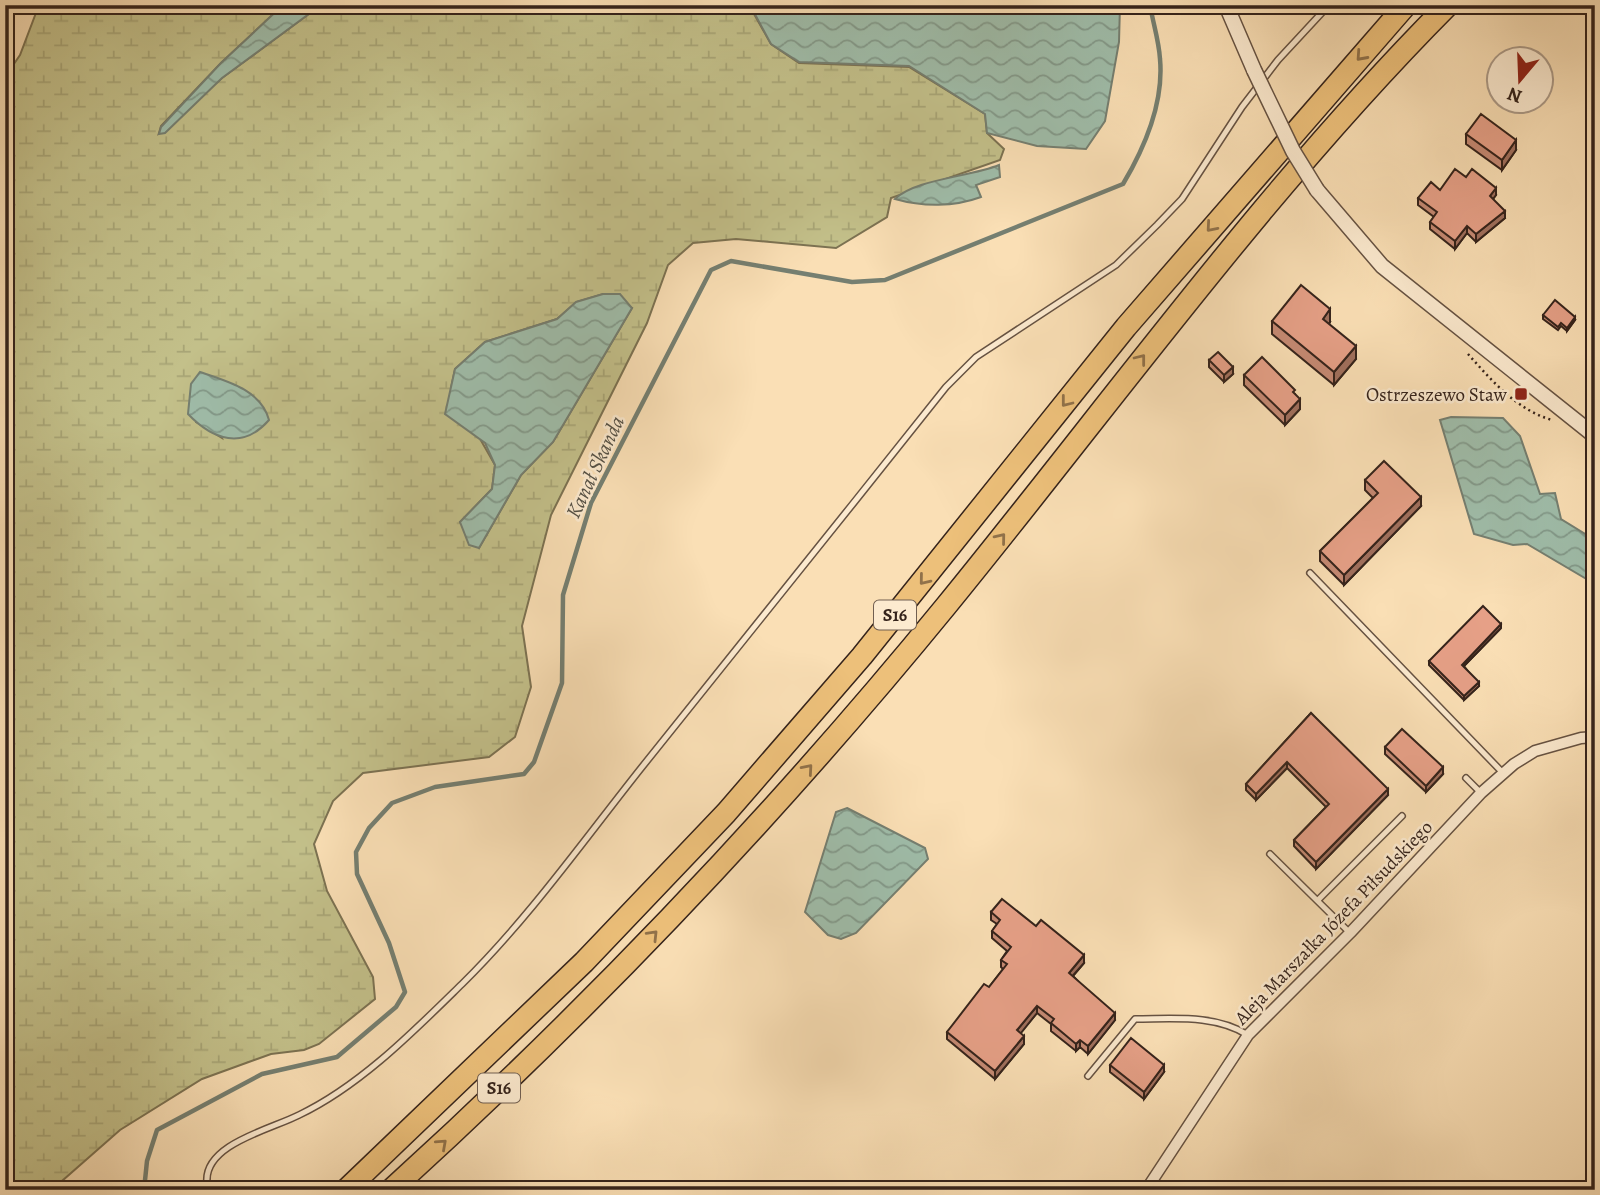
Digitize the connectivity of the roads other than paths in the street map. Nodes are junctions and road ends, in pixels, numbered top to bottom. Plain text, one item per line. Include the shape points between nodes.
1 (1226, 5) edge
2 (1329, 5) edge
3 (1406, 5) edge
4 (1448, 5) edge
5 (1595, 436) edge
6 (1310, 573) dead end
7 (1595, 737) edge
8 (1503, 774) junction
9 (1466, 778) dead end
10 (1481, 793) junction
11 (1402, 816) dead end
12 (1270, 853) dead end
13 (1318, 900) junction
14 (1350, 933) junction
15 (1248, 1035) junction
16 (1088, 1076) dead end
17 (207, 1182) dead end
18 (346, 1190) edge
19 (391, 1190) edge
20 (1146, 1190) edge

1 - 5 street, bridge via 1293,151 1317,190 1382,266
2 - 17 lane via 1278,60 1182,199 1157,225 1116,265 975,357 946,387 493,954 379,1060 337,1092 219,1153 210,1163
3 -> 18 highway, S16 via 1126,327 862,656 726,813 584,962
19 -> 4 highway, S16 via 606,984 750,835 943,609 1276,196
6 - 8 lane
7 - 8 street, Aleja Marszałka Józefa Piłsudskiego via 1535,751
8 - 10 street, Aleja Marszałka Józefa Piłsudskiego
9 - 10 lane
10 - 14 street, Aleja Marszałka Józefa Piłsudskiego
11 - 13 lane
12 - 13 lane
13 - 14 lane
14 - 15 street, Aleja Marszałka Józefa Piłsudskiego
15 - 16 lane via 1233,1026 1201,1019 1135,1018
15 - 20 street, Aleja Marszałka Józefa Piłsudskiego

